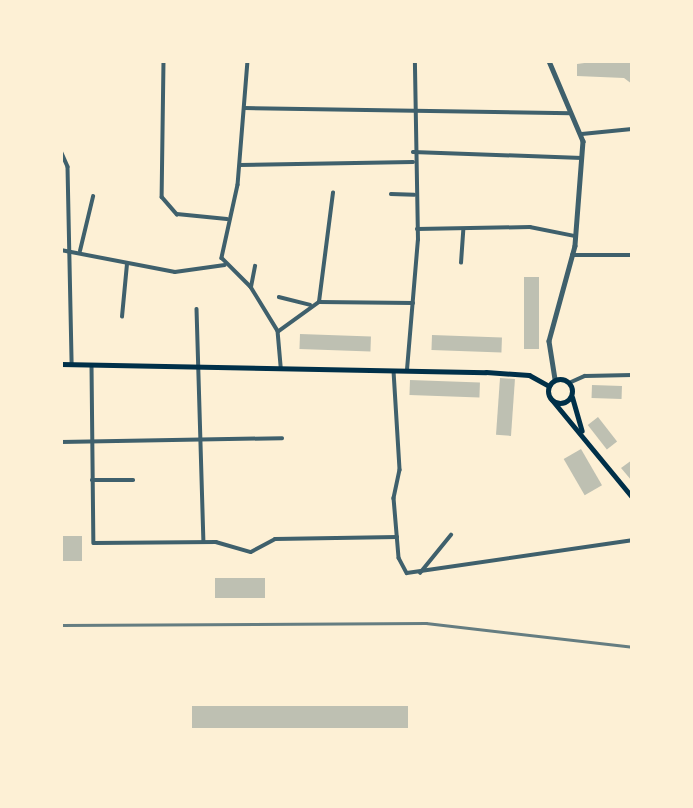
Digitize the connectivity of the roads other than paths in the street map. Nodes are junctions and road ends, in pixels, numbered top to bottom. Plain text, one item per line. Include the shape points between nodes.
1 (164, 61) edge
2 (248, 61) edge
3 (415, 61) edge
4 (549, 61) edge
5 (245, 108) junction
6 (415, 113) junction
7 (573, 113) junction
8 (632, 129) edge
9 (582, 134) junction
10 (61, 151) edge
11 (414, 152) junction
12 (582, 158) junction
13 (413, 162) junction
14 (240, 165) junction
15 (333, 193) dead end
16 (391, 194) dead end
17 (414, 195) junction
18 (93, 197) dead end
19 (227, 219) junction
20 (417, 229) junction
21 (463, 231) junction
22 (576, 236) junction
23 (61, 250) edge
24 (70, 250) junction
25 (80, 251) junction
26 (572, 255) junction
27 (632, 255) edge
28 (127, 262) junction
29 (461, 263) dead end
30 (225, 265) junction
31 (255, 266) dead end
32 (251, 287) junction
33 (279, 298) dead end
34 (319, 302) junction
35 (413, 303) junction
36 (310, 306) junction
37 (197, 309) dead end
38 (122, 317) dead end
39 (278, 331) junction
40 (61, 364) edge
41 (72, 364) junction
42 (92, 365) junction
43 (199, 367) junction
44 (281, 369) junction
45 (394, 371) junction
46 (407, 371) junction
47 (632, 375) edge
48 (555, 380) junction
49 (569, 383) junction
50 (549, 386) junction
51 (572, 394) junction
52 (552, 400) junction
53 (584, 437) junction
54 (282, 438) dead end
55 (201, 440) junction
56 (61, 442) edge
57 (92, 442) junction
58 (92, 480) junction
59 (134, 480) dead end
60 (632, 497) edge
61 (451, 535) dead end
62 (397, 537) junction
63 (632, 540) edge
64 (204, 541) junction
65 (420, 573) junction

1 - 19 street via 162,197 177,214
2 - 5 street
3 - 6 street
4 - 7 street
5 - 6 street
5 - 14 street
6 - 7 street
6 - 11 street
7 - 9 street
8 - 9 street
9 - 12 street
10 - 24 street via 68,167
11 - 12 street
11 - 13 street
12 - 22 street
13 - 14 street
13 - 17 street
14 - 19 street
15 - 34 street
16 - 17 street
17 - 20 street
18 - 25 street
19 - 30 street
20 - 21 street
20 - 35 street
21 - 22 street via 530,227
21 - 29 street
22 - 26 street
23 - 24 street
24 - 25 street
24 - 41 street
25 - 28 street
26 - 27 street
26 - 48 street via 550,330
28 - 30 street via 186,272
28 - 38 street
30 - 32 street
31 - 32 street
32 - 39 street
33 - 36 street
34 - 35 street
34 - 36 street
35 - 46 street
36 - 39 street
37 - 43 street
39 - 44 street
40 - 41 main road
41 - 42 main road
42 - 43 main road
42 - 57 street
43 - 44 main road
43 - 55 street
44 - 45 main road
45 - 46 main road
45 - 62 street
46 - 50 main road via 520,374
47 - 49 street via 585,376
48 - 49 main road
48 - 50 main road
49 - 51 main road
50 - 52 main road
51 - 52 main road via 564,402
51 - 53 main road
52 - 53 main road
53 - 60 main road
54 - 55 street
55 - 57 street
55 - 64 street
56 - 57 street
57 - 58 street
58 - 59 street
58 - 64 street via 94,543
61 - 65 street
62 - 64 street via 275,539 251,552
62 - 65 street via 407,573
63 - 65 street

